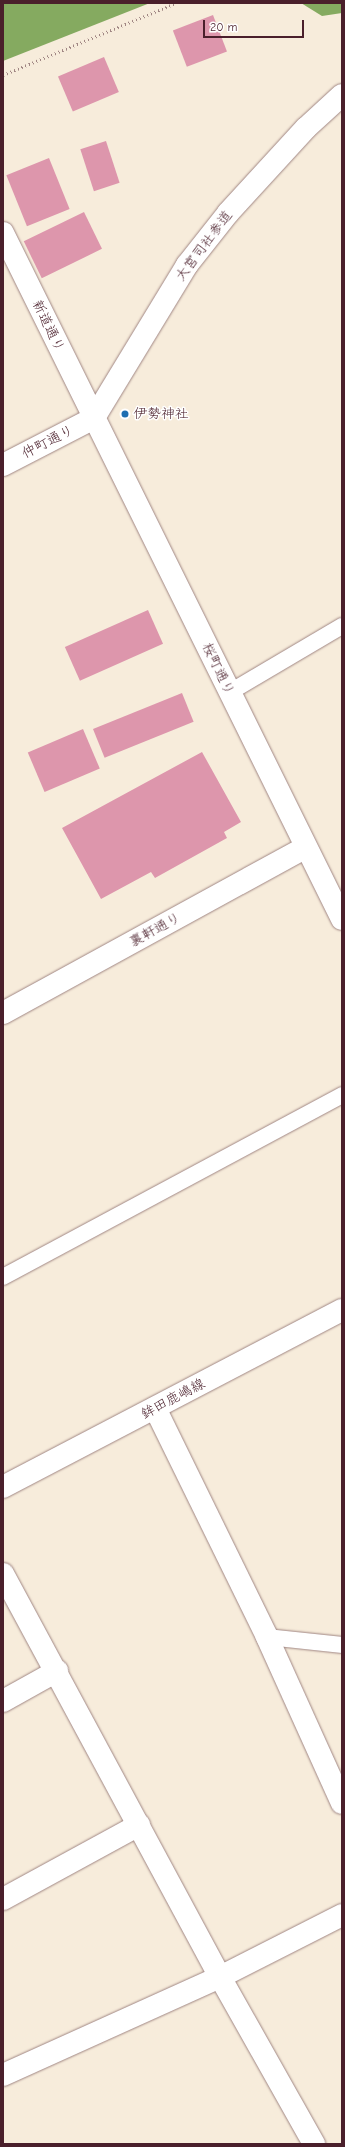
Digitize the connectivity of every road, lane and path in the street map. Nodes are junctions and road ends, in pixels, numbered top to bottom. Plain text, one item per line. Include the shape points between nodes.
1 (176, 3) edge
2 (3, 75) edge
3 (342, 95) edge
4 (3, 233) edge
5 (94, 418) junction
6 (3, 465) edge
7 (342, 626) edge
8 (230, 692) junction
9 (306, 847) junction
10 (342, 919) edge
11 (3, 1013) edge
12 (342, 1095) edge
13 (3, 1277) edge
14 (342, 1310) edge
15 (155, 1408) junction
16 (3, 1487) edge
17 (3, 1574) edge
18 (267, 1636) junction
19 (342, 1645) edge
20 (56, 1671) junction
21 (3, 1701) edge
22 (342, 1803) edge
23 (139, 1825) junction
24 (3, 1899) edge
25 (342, 1915) edge
26 (220, 1977) junction
27 (3, 2075) edge
28 (314, 2144) edge

1 - 2 path
3 - 5 street, 大宮司社参道 via 306,128 228,212 191,260
4 - 5 street, 新道通り
5 - 6 street, 仲町通り
5 - 8 street, 桜町通り
7 - 8 lane
8 - 9 street, 桜町通り
9 - 10 street, 桜町通り
9 - 11 street, 裏軒通り
12 - 13 lane
14 - 15 street, 鉾田鹿嶋線
15 - 16 street, 鉾田鹿嶋線
15 - 18 street
17 - 20 street
18 - 19 lane
18 - 22 street
20 - 21 street
20 - 23 street
23 - 24 street
23 - 26 street
25 - 26 street
26 - 27 street
26 - 28 street

